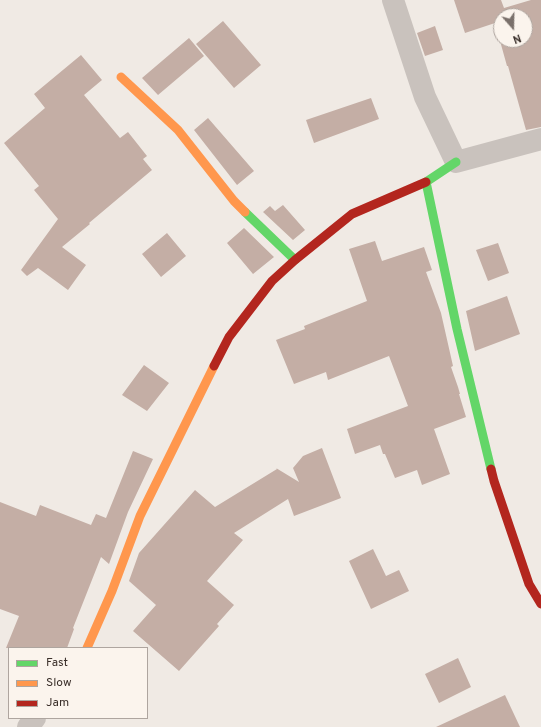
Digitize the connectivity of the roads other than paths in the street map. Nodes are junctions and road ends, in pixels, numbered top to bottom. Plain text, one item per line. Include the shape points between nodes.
1 (393, 0) edge
2 (121, 77) dead end
3 (541, 139) edge
4 (456, 162) junction
5 (426, 182) junction
6 (295, 260) junction
7 (541, 604) edge
8 (87, 647) edge
9 (34, 719) edge
10 (28, 727) edge

1 - 4 street via 426,97
2 - 6 street via 178,130 234,201
3 - 4 street
4 - 5 street
5 - 6 street via 352,214
5 - 7 street via 457,329 494,481 530,584
6 - 8 street via 272,281 229,337 140,516
9 - 10 street

